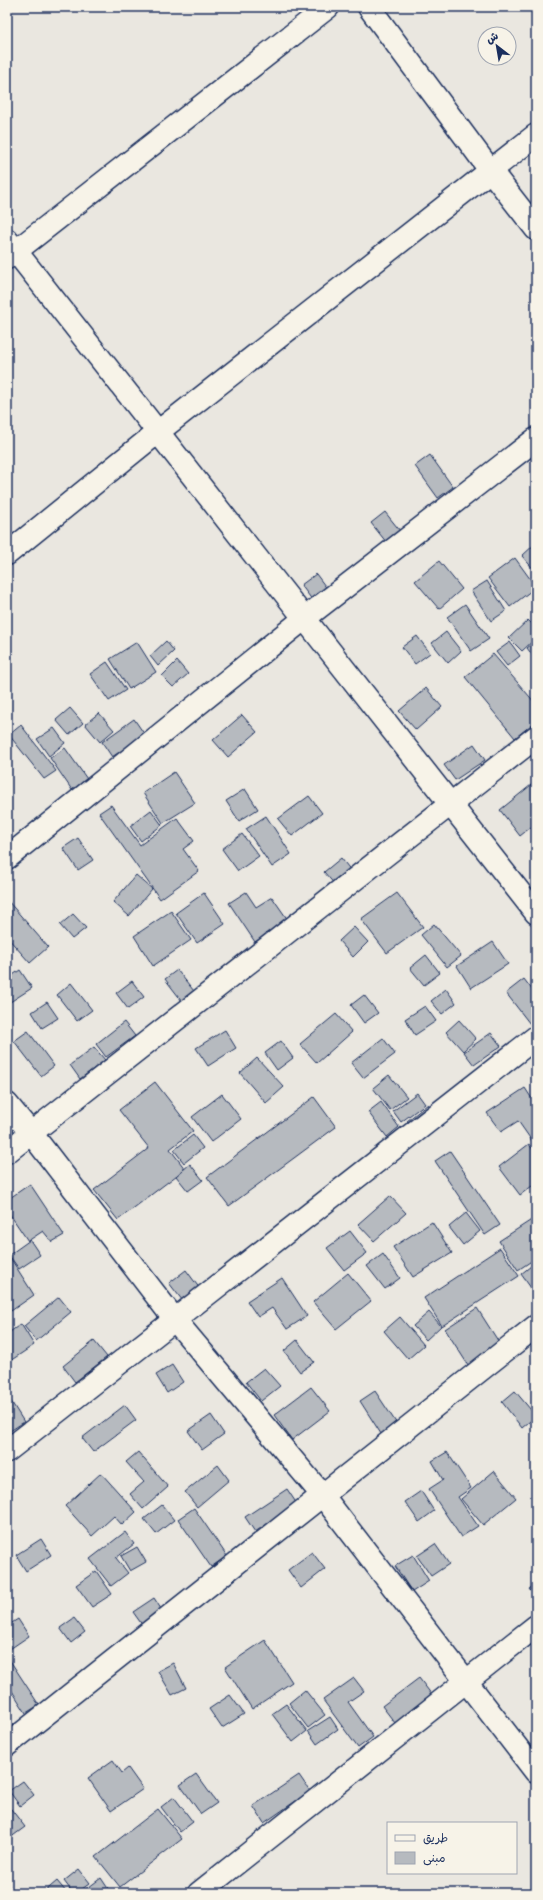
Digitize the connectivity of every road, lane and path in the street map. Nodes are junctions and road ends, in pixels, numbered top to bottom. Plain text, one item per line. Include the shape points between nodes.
1 (328, 7) edge
2 (369, 7) edge
3 (536, 135) edge
4 (490, 170) junction
5 (536, 229) edge
6 (10, 250) edge
7 (159, 431) junction
8 (536, 439) edge
9 (7, 554) edge
10 (305, 618) junction
11 (536, 737) edge
12 (451, 804) junction
13 (7, 858) edge
14 (536, 913) edge
15 (536, 1037) edge
16 (7, 1104) edge
17 (32, 1133) junction
18 (7, 1152) edge
19 (175, 1320) junction
20 (536, 1326) edge
21 (7, 1451) edge
22 (322, 1496) junction
23 (536, 1626) edge
24 (465, 1683) junction
25 (7, 1745) edge
26 (536, 1772) edge
27 (199, 1893) edge

1 - 6 street
2 - 4 street
3 - 4 street
4 - 5 street
4 - 7 street
6 - 7 street
7 - 9 street
7 - 10 street
8 - 10 street
10 - 12 street
10 - 13 street
11 - 12 street
12 - 14 street
12 - 17 street
15 - 19 street
16 - 17 street
17 - 18 street
17 - 19 street
19 - 21 street
19 - 22 street
20 - 22 street
22 - 24 street
22 - 25 street
23 - 24 street
24 - 26 street
24 - 27 street

